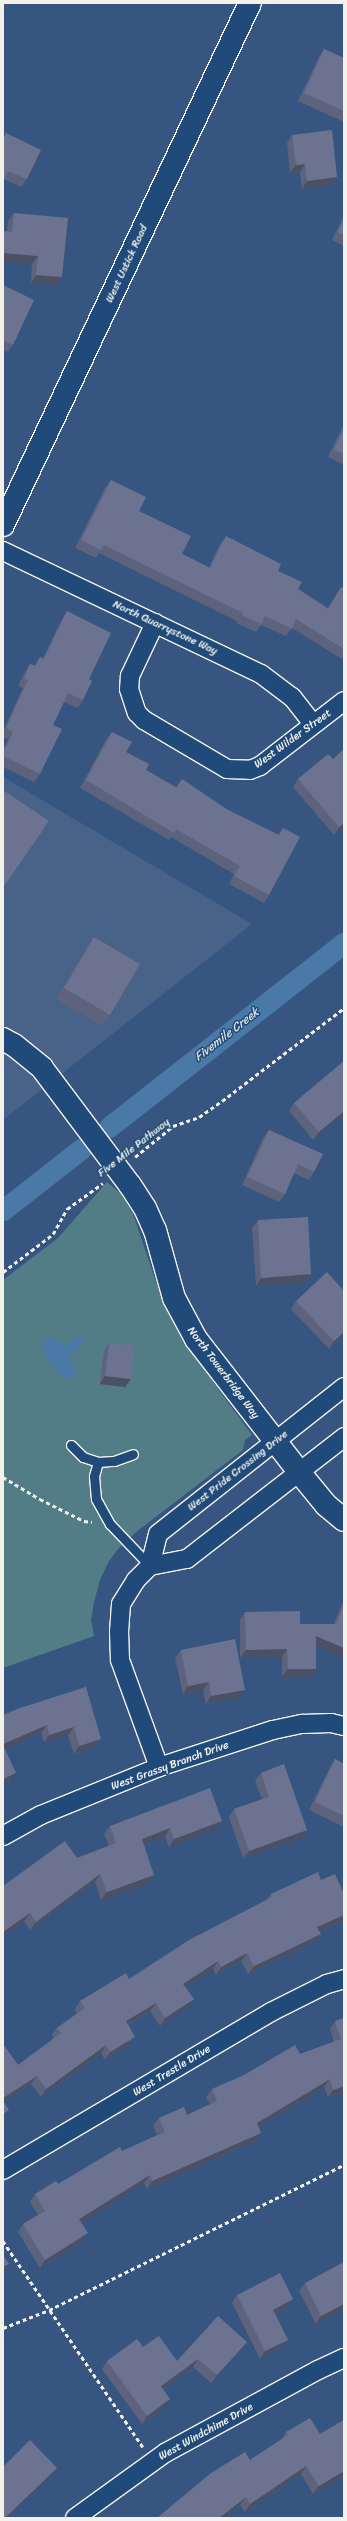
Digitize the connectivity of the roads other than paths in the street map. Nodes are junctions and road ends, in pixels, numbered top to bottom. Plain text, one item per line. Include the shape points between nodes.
1 (250, 3) edge
2 (3, 525) edge
3 (3, 551) edge
4 (155, 623) junction
5 (344, 701) edge
6 (314, 724) junction
7 (3, 1039) edge
8 (344, 1387) edge
9 (344, 1438) edge
10 (276, 1442) junction
11 (71, 1445) dead end
12 (133, 1454) dead end
13 (98, 1462) junction
14 (299, 1472) junction
15 (344, 1520) edge
16 (150, 1566) junction
17 (344, 1726) edge
18 (159, 1767) junction
19 (3, 1836) edge
20 (344, 1979) edge
21 (3, 2170) edge
22 (344, 2358) edge
23 (75, 2518) edge

1 - 2 street, West Ustick Road
3 - 4 street, North Quarrystone Way
4 - 6 street, North Quarrystone Way via 261,674 292,697
4 - 6 street, West Wilder Street via 130,676 129,689 137,713 144,720 217,764 239,771 260,766
5 - 6 street, West Wilder Street
7 - 10 street, North Towerbridge Way via 42,1068 145,1208 155,1230 174,1298 188,1326
8 - 10 street, West Pride Crossing Drive
9 - 14 street
10 - 14 street, North Towerbridge Way
10 - 16 street, West Pride Crossing Drive via 158,1534
11 - 13 lane via 83,1457
12 - 13 lane via 114,1461
13 - 16 lane via 94,1476 96,1499 110,1524
14 - 15 street, North Towerbridge Way via 326,1505
14 - 16 street via 187,1559
16 - 18 street via 136,1580 121,1604 120,1660
17 - 18 street, West Grassy Branch Drive via 331,1723 302,1724 273,1730
18 - 19 street, West Grassy Branch Drive via 41,1815
20 - 21 street, West Trestle Drive via 270,2012
22 - 23 street, West Windchime Drive via 153,2462

